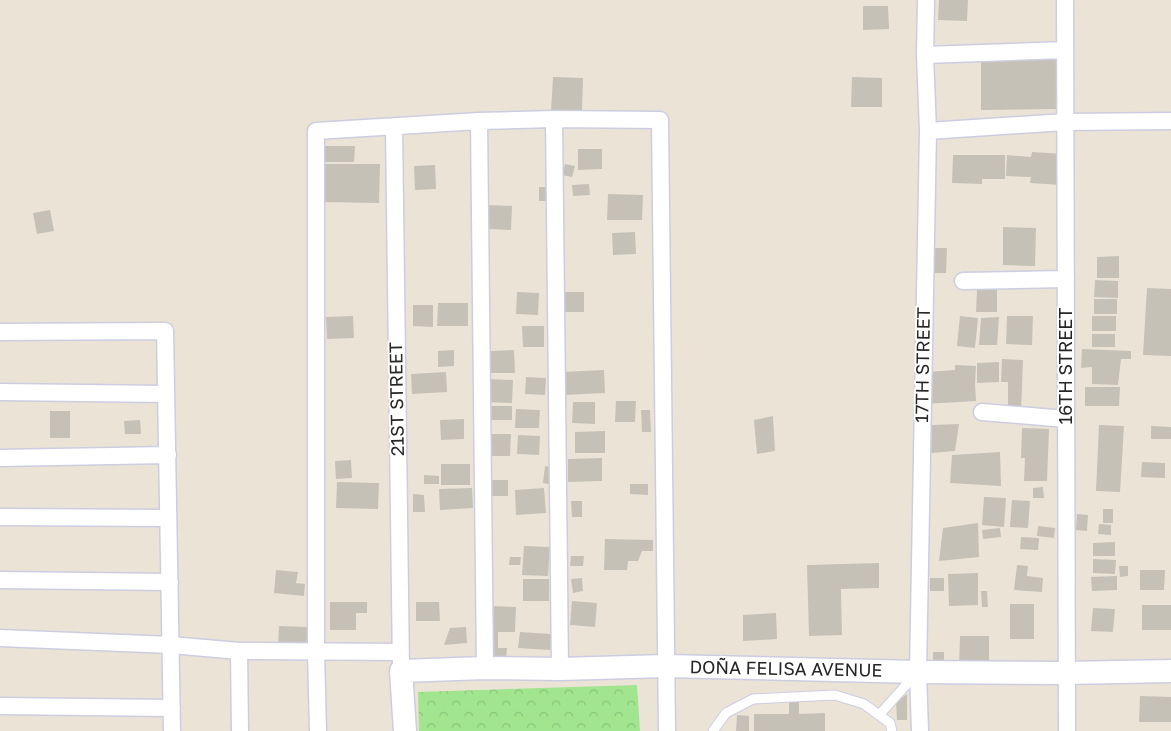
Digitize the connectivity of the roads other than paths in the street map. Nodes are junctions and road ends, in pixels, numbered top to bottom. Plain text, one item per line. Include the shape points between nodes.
1 (926, 0) edge
2 (1065, 0) edge
3 (1065, 50) junction
4 (925, 55) junction
5 (554, 119) junction
6 (479, 121) junction
7 (1171, 121) edge
8 (1065, 122) junction
9 (394, 126) junction
10 (928, 131) junction
11 (1066, 279) junction
12 (963, 281) dead end
13 (0, 332) edge
14 (0, 392) edge
15 (166, 394) junction
16 (982, 412) dead end
17 (1066, 419) junction
18 (168, 455) junction
19 (0, 458) edge
20 (0, 518) edge
21 (168, 518) junction
22 (0, 580) edge
23 (170, 582) junction
24 (0, 638) edge
25 (171, 645) junction
26 (239, 651) junction
27 (316, 652) junction
28 (401, 661) junction
29 (666, 666) junction
30 (485, 668) junction
31 (560, 669) junction
32 (1171, 671) edge
33 (918, 672) junction
34 (1066, 673) junction
35 (0, 706) edge
36 (172, 708) junction
37 (880, 714) junction
38 (172, 731) edge
39 (240, 731) edge
40 (318, 731) edge
41 (405, 731) edge
42 (667, 731) edge
43 (712, 731) edge
44 (892, 731) edge
45 (920, 731) edge
46 (1067, 731) edge

1 - 4 street, 17TH STREET
2 - 3 street, 16TH STREET
3 - 4 street
3 - 8 street, 16TH STREET
4 - 10 street, 17TH STREET
5 - 6 street
5 - 29 street via 660,120
5 - 31 street
6 - 9 street
6 - 30 street
7 - 8 street
8 - 10 street
8 - 11 street, 16TH STREET
9 - 27 street via 316,131
9 - 28 street, 21ST STREET
10 - 33 street, 17TH STREET
11 - 12 street
11 - 17 street, 16TH STREET
13 - 15 street via 165,331
14 - 15 street
15 - 18 street
16 - 17 street
17 - 34 street, 16TH STREET
18 - 19 street
18 - 21 street
20 - 21 street
21 - 23 street
22 - 23 street
23 - 25 street
24 - 25 street
25 - 26 street
25 - 36 street
26 - 27 street
26 - 39 street
27 - 28 street
27 - 40 street
28 - 30 street, DOÑA FELISA AVENUE
28 - 41 street
29 - 31 street, DOÑA FELISA AVENUE
29 - 33 street, DOÑA FELISA AVENUE
29 - 42 street
30 - 31 street, DOÑA FELISA AVENUE
32 - 34 street, DOÑA FELISA AVENUE
33 - 34 street, DOÑA FELISA AVENUE
33 - 37 lane
33 - 45 street, 17TH STREET
34 - 46 street, 16TH STREET
35 - 36 street
36 - 38 street
37 - 43 lane via 864,704 835,695 753,699 726,713
37 - 44 lane

